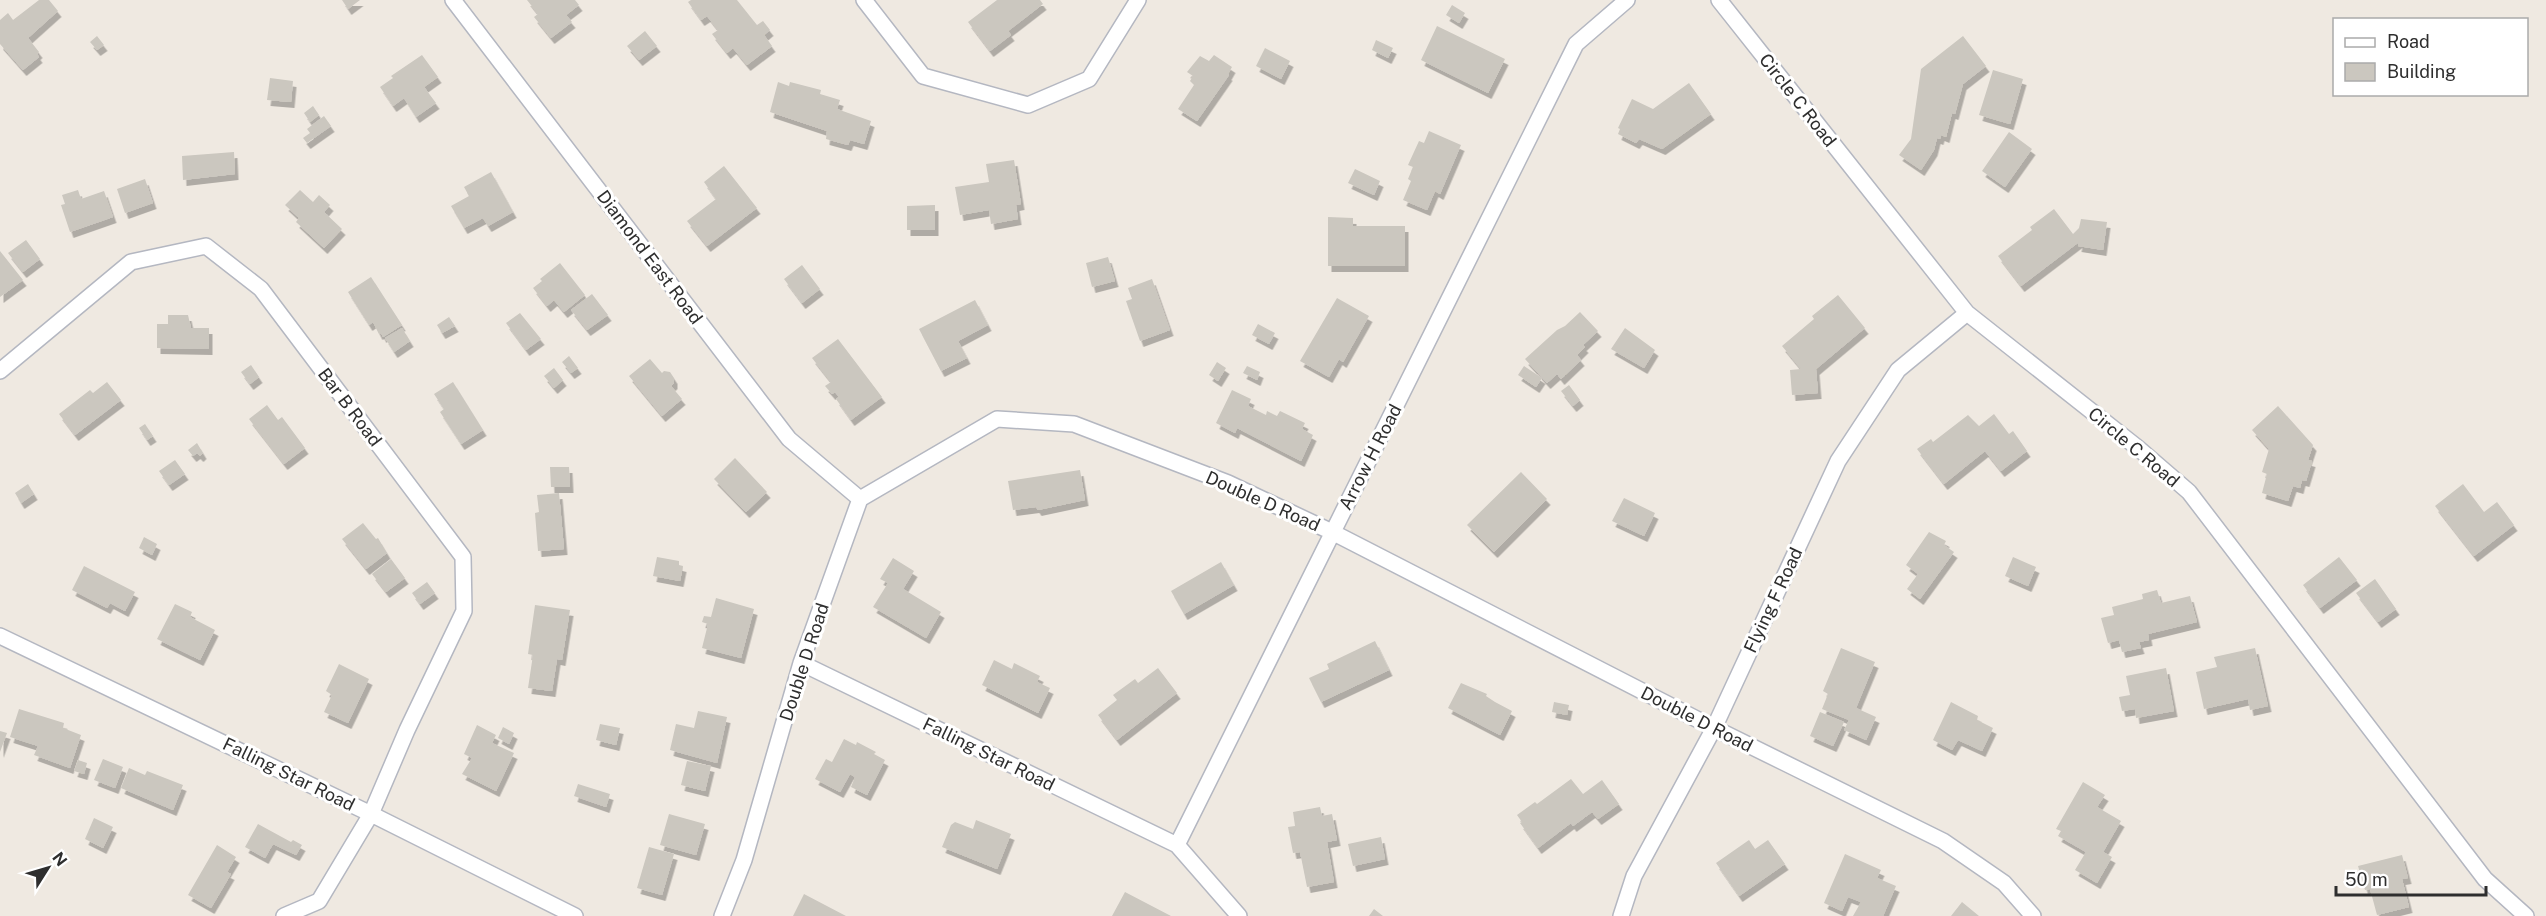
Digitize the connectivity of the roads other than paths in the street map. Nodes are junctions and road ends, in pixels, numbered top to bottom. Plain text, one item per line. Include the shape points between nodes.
1 (453, 0) edge
2 (864, 0) edge
3 (1138, 0) edge
4 (1627, 0) edge
5 (1719, 0) edge
6 (1966, 313) junction
7 (0, 371) edge
8 (861, 500) junction
9 (1332, 532) junction
10 (0, 636) edge
11 (801, 663) junction
12 (1713, 728) junction
13 (371, 814) junction
14 (1177, 845) junction
15 (284, 916) edge
16 (575, 916) edge
17 (723, 916) edge
18 (1239, 916) edge
19 (1621, 916) edge
20 (2033, 916) edge
21 (2526, 916) edge

1 - 8 street, Diamond East Road via 789,440
2 - 3 street via 923,76 1028,105 1089,79
4 - 9 street, Arrow H Road via 1576,44
5 - 6 street, Circle C Road
6 - 12 street, Flying F Road via 1898,370 1838,460
6 - 21 street, Circle C Road via 2189,492 2485,879
7 - 13 street, Bar B Road via 131,262 206,246 261,289 463,557 464,611
8 - 9 street, Double D Road via 997,420 1074,424 1228,483
8 - 11 street, Double D Road
9 - 12 street, Double D Road
9 - 14 street, Arrow H Road
10 - 13 street, Falling Star Road
11 - 14 street, Falling Star Road
11 - 17 street, Double D Road via 744,860
12 - 19 street, Flying F Road via 1634,876
12 - 20 street, Double D Road via 1943,841 2004,883
13 - 15 street via 319,901
13 - 16 street, Falling Star Road
14 - 18 street

